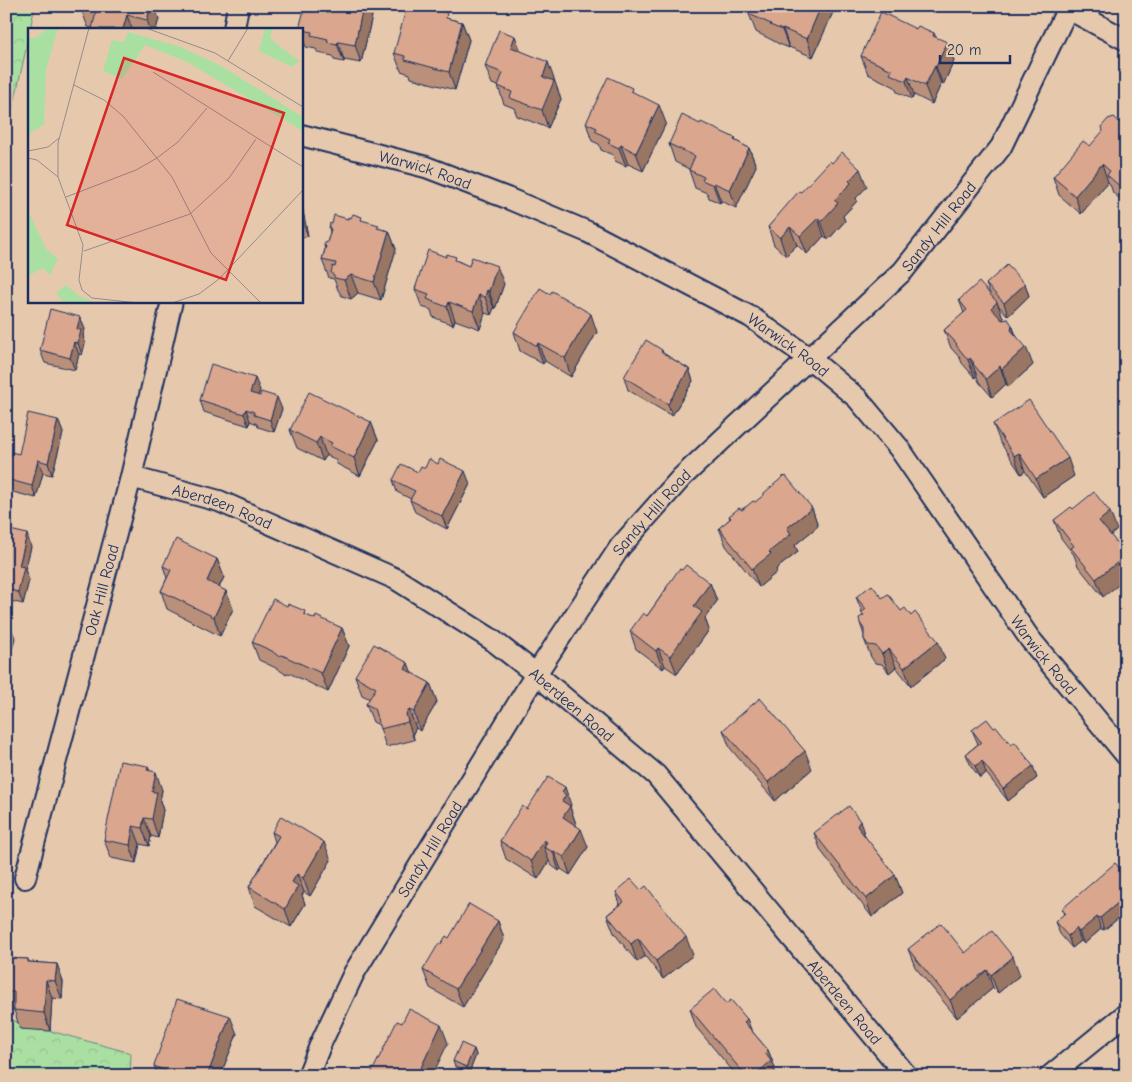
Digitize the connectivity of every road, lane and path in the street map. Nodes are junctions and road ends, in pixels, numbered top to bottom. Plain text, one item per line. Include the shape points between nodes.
1 (238, 6) edge
2 (1067, 7) edge
3 (234, 28) edge
4 (1126, 40) edge
5 (302, 135) edge
6 (172, 302) edge
7 (810, 358) junction
8 (131, 477) junction
9 (536, 674) junction
10 (1126, 755) edge
11 (25, 878) dead end
12 (1126, 1014) edge
13 (308, 1076) edge
14 (907, 1076) edge
15 (1050, 1076) edge

1 - 3 street
2 - 4 street
2 - 7 street, Sandy Hill Road via 1001,147 903,271
5 - 7 street, Warwick Road via 426,167 588,232 751,317
6 - 8 street, Oak Hill Road
7 - 9 street, Sandy Hill Road via 682,477 620,547
7 - 10 street, Warwick Road via 857,398 899,448 1030,639
8 - 9 street, Aberdeen Road via 219,501 396,578 491,639
8 - 11 street, Oak Hill Road
9 - 13 street, Sandy Hill Road via 354,972
9 - 14 street, Aberdeen Road via 656,775
12 - 15 street

